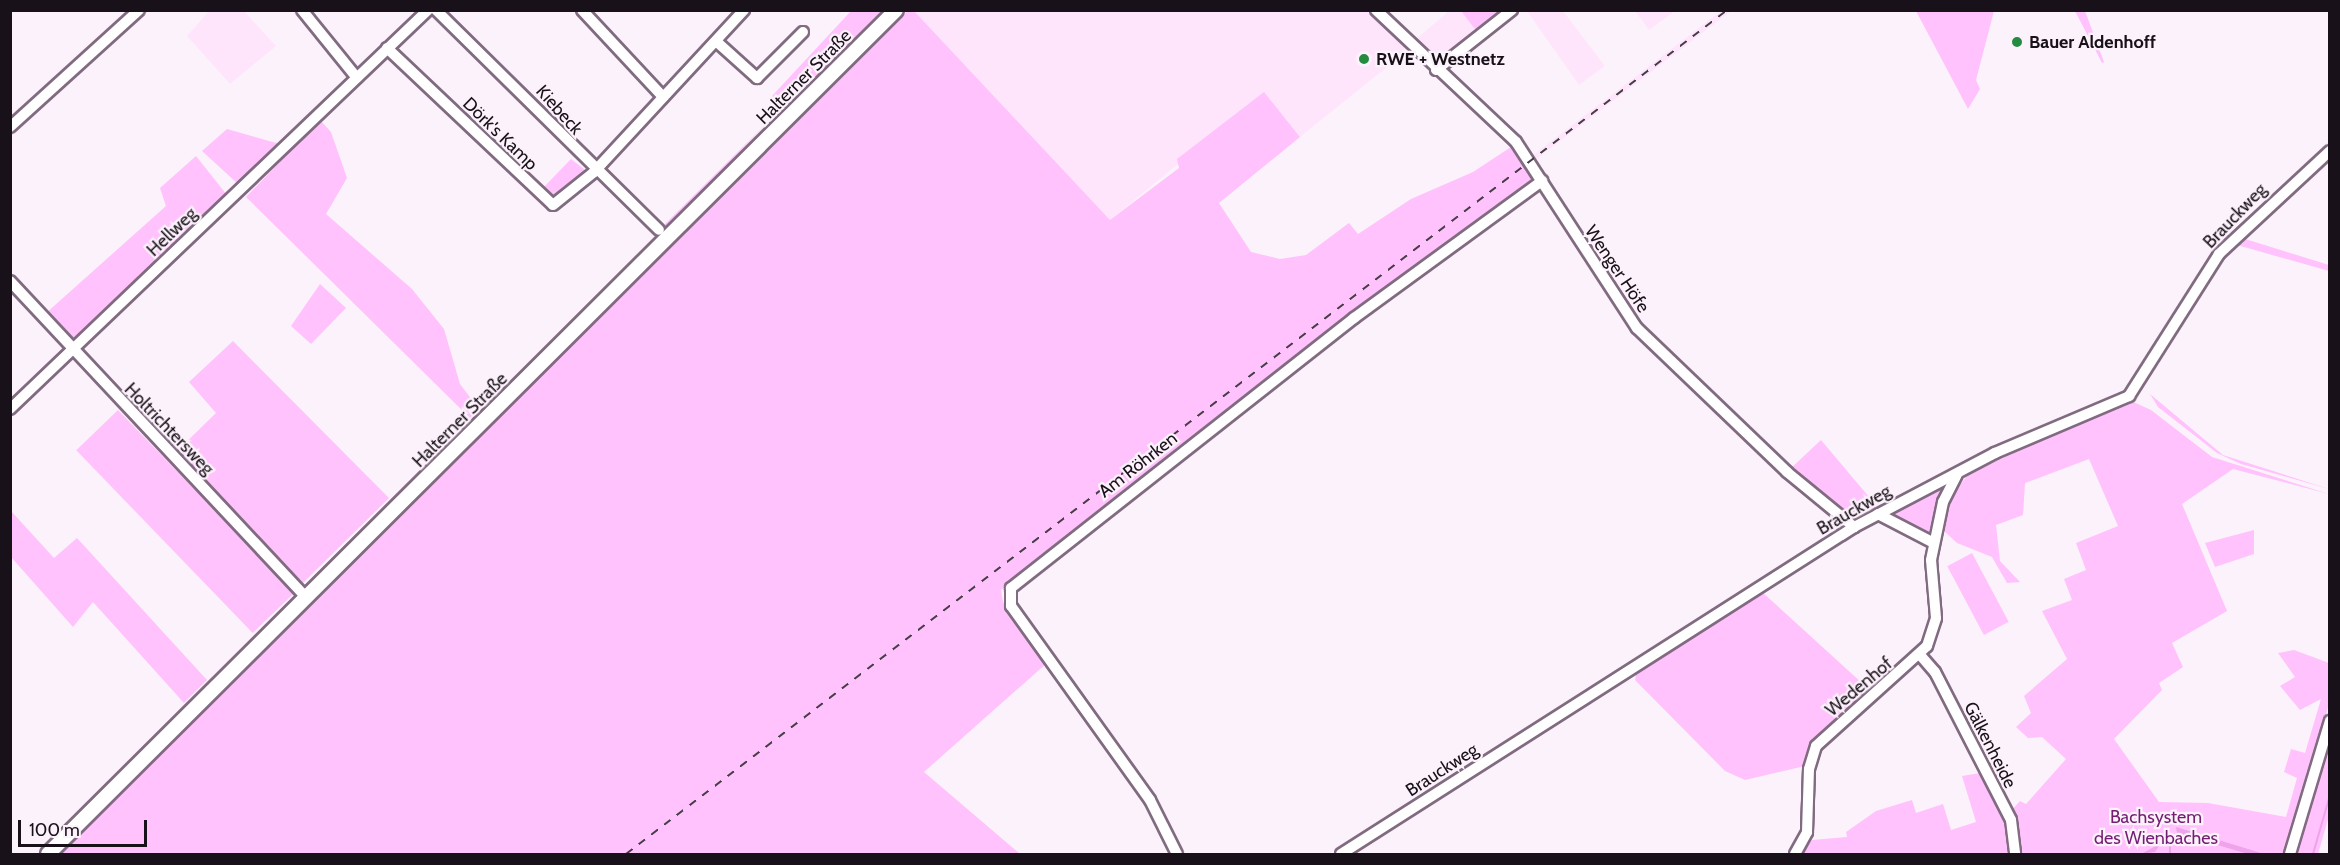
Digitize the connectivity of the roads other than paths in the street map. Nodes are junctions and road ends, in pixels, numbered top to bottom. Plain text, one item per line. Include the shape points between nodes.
1 (139, 10) edge
2 (302, 10) edge
3 (428, 10) edge
4 (436, 10) edge
5 (582, 10) edge
6 (744, 10) edge
7 (896, 10) edge
8 (1376, 10) edge
9 (1512, 10) edge
10 (802, 33) dead end
11 (717, 42) junction
12 (387, 48) junction
13 (1436, 70) junction
14 (357, 78) junction
15 (663, 97) junction
16 (10, 127) edge
17 (2330, 151) edge
18 (594, 172) junction
19 (1542, 181) junction
20 (659, 230) dead end
21 (10, 281) edge
22 (71, 350) junction
23 (10, 408) edge
24 (1957, 474) junction
25 (1878, 514) junction
26 (1854, 527) junction
27 (1934, 543) junction
28 (306, 597) junction
29 (1921, 656) junction
30 (2330, 721) edge
31 (2290, 853) edge
32 (48, 855) edge
33 (1177, 855) edge
34 (1341, 855) edge
35 (1795, 855) edge
36 (2015, 855) edge

1 - 16 street
2 - 14 street
3 - 12 street, Hellweg
4 - 18 street, Kiebeck via 498,68
5 - 15 street
6 - 11 street
7 - 28 main road, Halterner Straße
8 - 13 street, Wenger Höfe
9 - 13 street
10 - 11 street via 757,78
11 - 15 street
12 - 14 street, Hellweg
12 - 18 street, Dörk's Kamp via 553,205
13 - 19 street, Wenger Höfe via 1498,120
14 - 22 street, Hellweg
15 - 18 street
17 - 24 street, Brauckweg via 2219,254 2129,396
18 - 20 street, Kiebeck
19 - 26 street, Wenger Höfe via 1637,328 1787,472
19 - 33 street, Am Röhrken via 1363,312 1011,588 1011,606 1150,800
21 - 22 street, Holtrichtersweg
22 - 23 street, Hellweg
22 - 28 street, Holtrichtersweg
24 - 25 street, Brauckweg
24 - 27 street, Wedenhof via 1942,502
25 - 26 street, Brauckweg
25 - 27 street
26 - 34 street, Brauckweg
27 - 29 street, Wedenhof via 1930,576 1936,618
28 - 32 main road, Halterner Straße
29 - 35 street, Wedenhof via 1813,751 1807,832
29 - 36 street, Gälkenheide via 1935,672 2011,820
30 - 31 street

